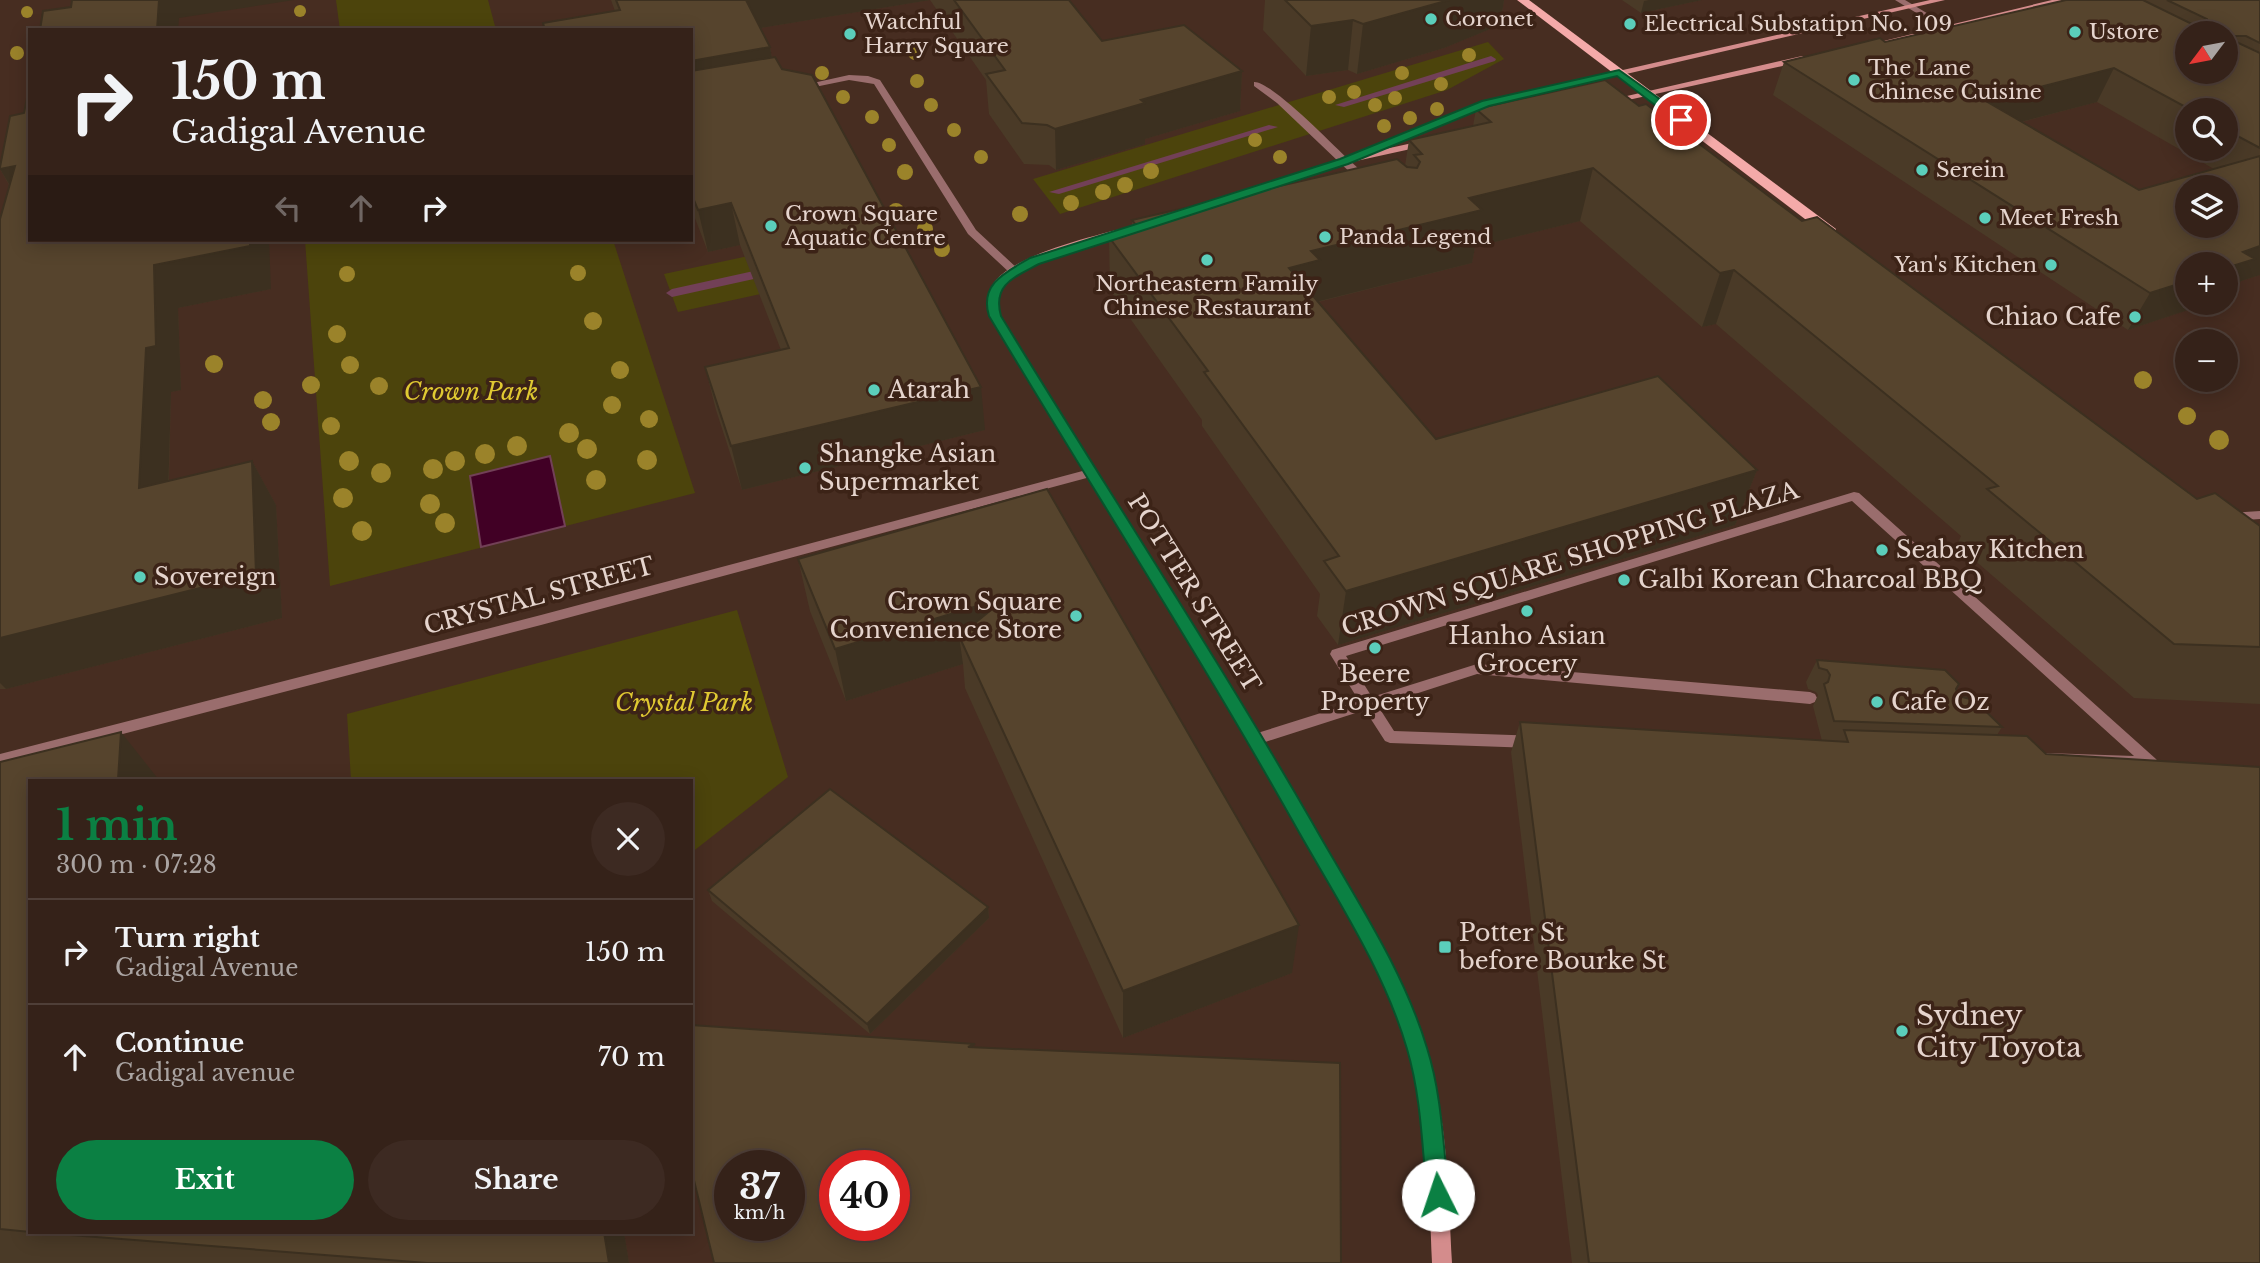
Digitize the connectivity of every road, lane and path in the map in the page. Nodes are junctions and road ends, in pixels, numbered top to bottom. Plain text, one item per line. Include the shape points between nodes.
1 (1522, 0) edge
2 (1899, 0) edge
3 (1941, 0) edge
4 (2063, 0) edge
5 (1911, 7) junction
6 (1946, 27) junction
7 (1862, 47) edge
8 (1811, 58) edge
9 (1619, 73) junction
10 (1257, 84) dead end
11 (783, 91) edge
12 (1647, 94) junction
13 (1600, 104) edge
14 (1433, 142) edge
15 (1344, 161) junction
16 (1378, 192) edge
17 (1204, 207) edge
18 (1154, 223) edge
19 (1849, 245) edge
20 (1014, 271) junction
21 (1090, 473) junction
22 (2260, 515) edge
23 (2215, 519) joint
24 (2233, 532) edge
25 (1810, 698) dead end
26 (1368, 702) junction
27 (1256, 738) junction
28 (0, 760) edge
29 (1442, 1263) edge

1 - 9 main road
2 - 5 street
3 - 5 street
4 - 6 street
5 - 6 street
5 - 9 street
6 - 7 street
8 - 12 street
9 - 12 main road
9 - 15 street via 1485,104
10 - 15 street
11 - 20 street via 852,78 869,78 883,88 972,232
12 - 13 street
12 - 19 main road
14 - 15 street
15 - 16 street
15 - 17 street
18 - 20 street via 1055,253
20 - 21 street, POTTER STREET via 994,292 995,316
21 - 27 street, POTTER STREET
21 - 28 street, CRYSTAL STREET
22 - 23 street
23 - 24 main road
25 - 26 street via 1477,669
26 - 26 street, CROWN SQUARE SHOPPING PLAZA via 1337,654 1854,496 2151,763 1390,737
26 - 27 street
27 - 29 street, POTTER STREET via 1376,952 1417,1048 1435,1149

